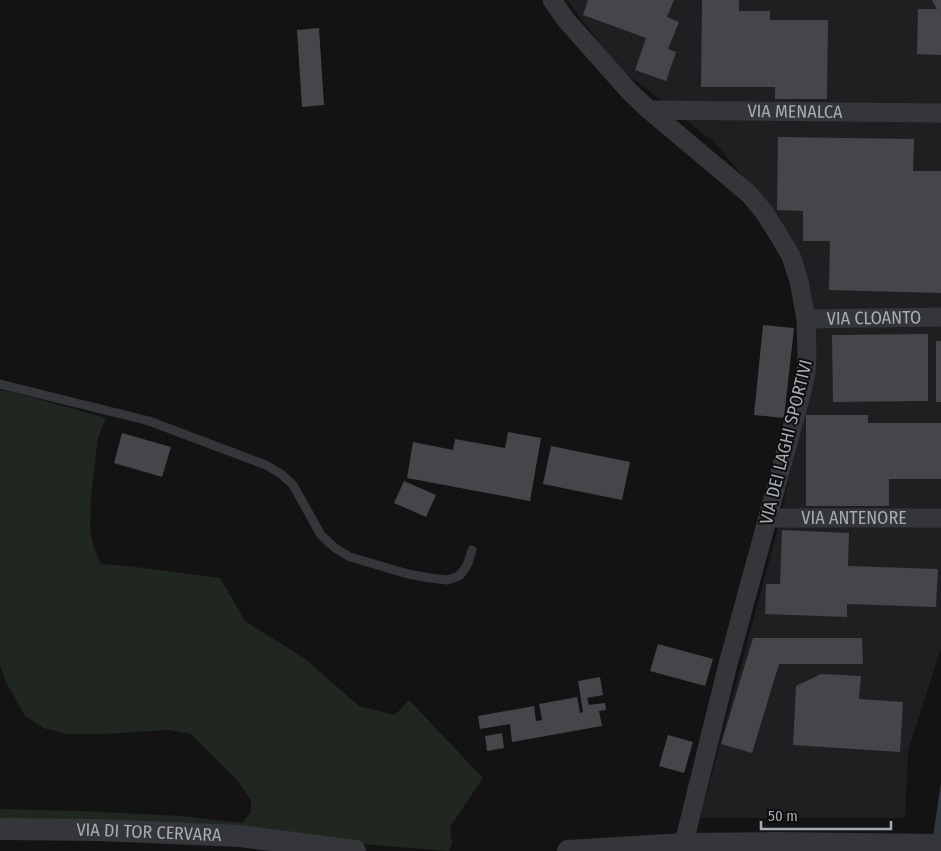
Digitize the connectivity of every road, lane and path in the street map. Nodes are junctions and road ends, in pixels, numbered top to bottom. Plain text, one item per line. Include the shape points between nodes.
1 (552, 0) edge
2 (650, 110) junction
3 (941, 113) edge
4 (941, 317) edge
5 (806, 319) junction
6 (0, 384) edge
7 (768, 518) junction
8 (941, 518) edge
9 (472, 550) dead end
10 (0, 829) edge
11 (941, 845) edge
12 (682, 848) edge
13 (355, 851) edge
14 (568, 851) edge

1 - 2 street, VIA DEI LAGHI SPORTIVI via 629,91
2 - 3 street, VIA MENALCA
2 - 5 street, VIA DEI LAGHI SPORTIVI via 749,194 764,212 791,256
4 - 5 street, VIA CLOANTO
5 - 7 street, VIA DEI LAGHI SPORTIVI via 806,373
6 - 9 lane via 149,421 266,465 292,485 321,534 350,557 408,574 447,580 464,570
7 - 8 street, VIA ANTENORE
7 - 12 street, VIA DEI LAGHI SPORTIVI
10 - 13 street, VIA DI TOR CERVARA via 240,836
11 - 12 street via 776,843
12 - 14 street

